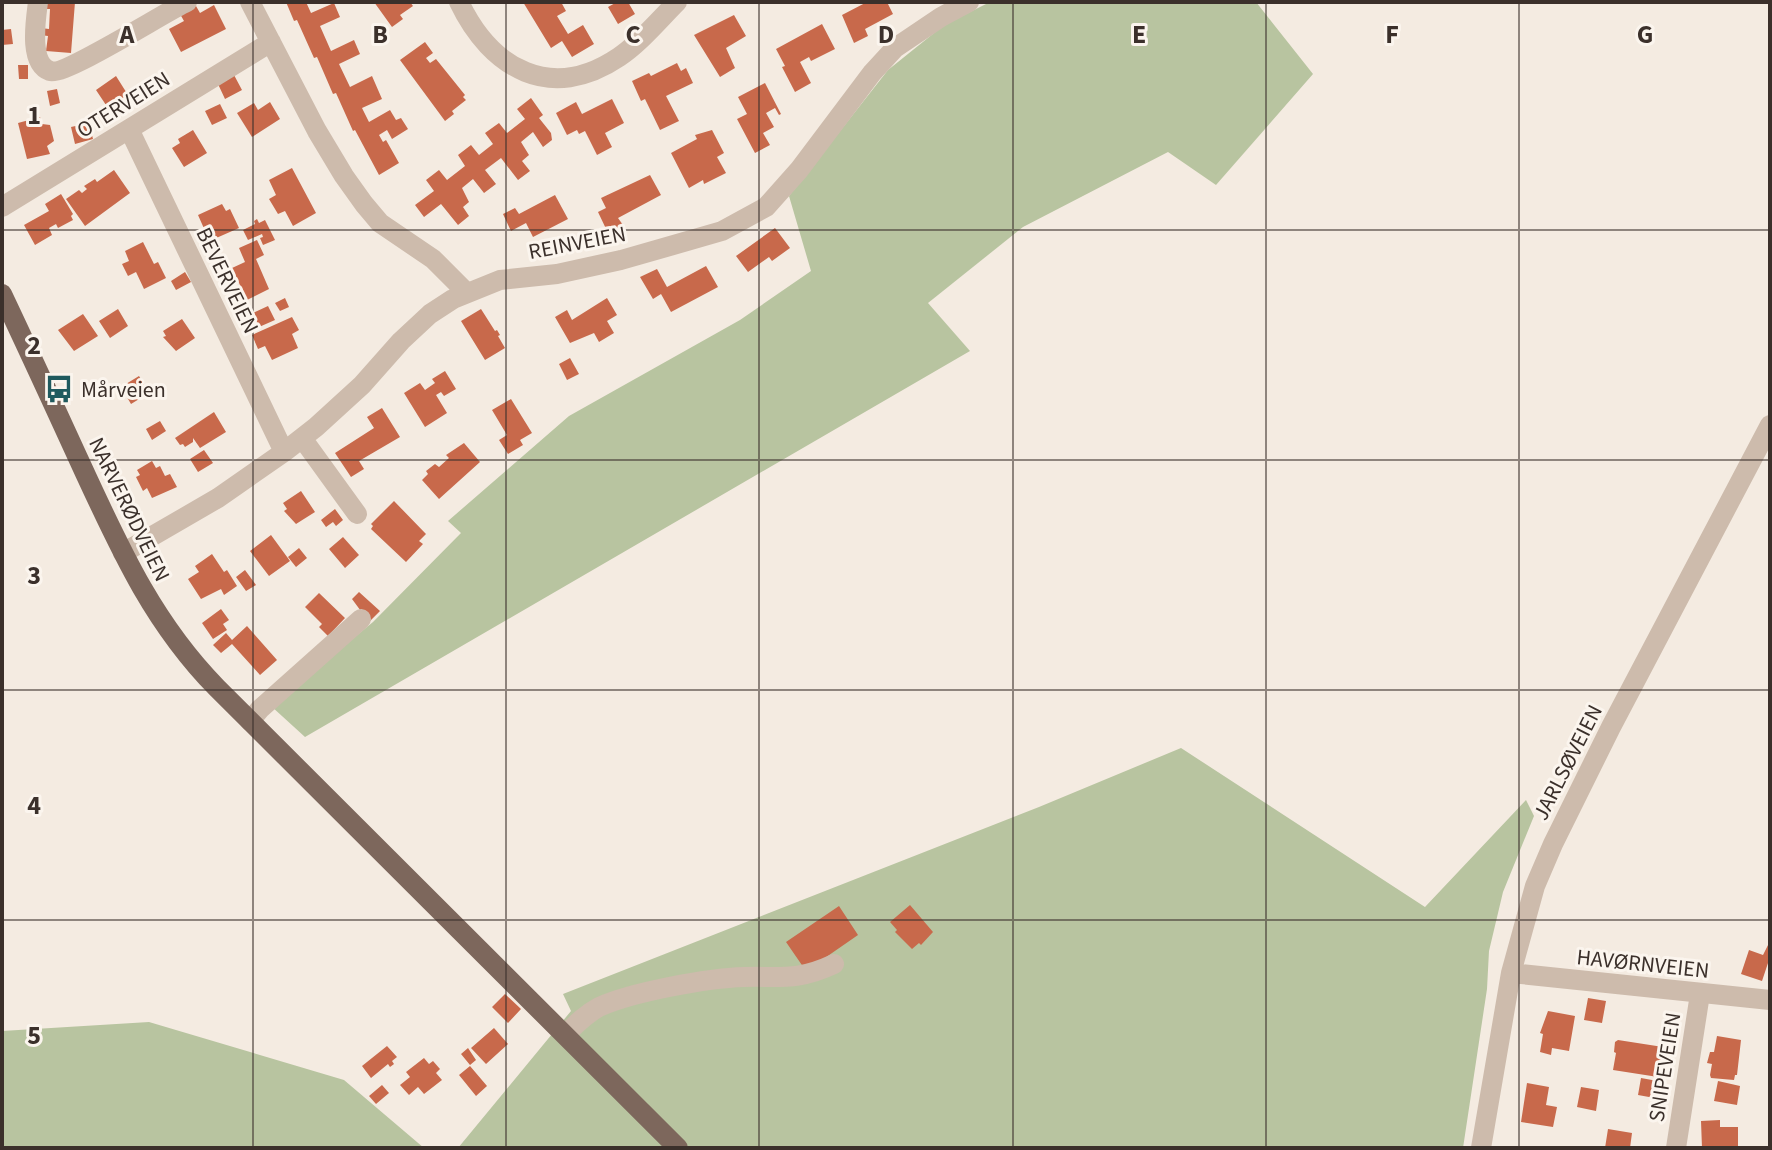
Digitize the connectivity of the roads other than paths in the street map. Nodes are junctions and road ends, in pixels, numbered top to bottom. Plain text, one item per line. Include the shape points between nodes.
1 (38, 2) edge
2 (250, 2) edge
3 (459, 2) edge
4 (677, 2) edge
5 (969, 2) edge
6 (179, 3) edge
7 (271, 42) junction
8 (129, 129) junction
9 (2, 207) edge
10 (467, 293) junction
11 (2, 294) edge
12 (1770, 425) edge
13 (302, 438) junction
14 (284, 452) junction
15 (357, 514) dead end
16 (123, 553) junction
17 (361, 619) dead end
18 (250, 721) junction
19 (834, 964) dead end
20 (1511, 973) junction
21 (1700, 994) junction
22 (1770, 1000) edge
23 (566, 1034) junction
24 (678, 1148) edge
25 (1481, 1148) edge
26 (1676, 1148) edge

1 - 6 street via 35,45 46,69 57,71
2 - 7 street
3 - 4 street via 471,28 510,66 558,80 602,68 622,56
5 - 10 street, REINVEIEN via 895,48 783,190 741,222 621,260 500,280
7 - 8 street, OTERVEIEN
7 - 10 street via 317,131 364,204
8 - 9 street, OTERVEIEN
8 - 14 street, BEVERVEIEN
10 - 13 street via 430,314
11 - 16 main road, NARVERØDVEIEN
12 - 20 street, JARLSØVEIEN via 1553,844 1535,886
13 - 14 street
13 - 15 street
14 - 16 street
16 - 18 main road, NARVERØDVEIEN via 165,629
17 - 18 street
18 - 23 main road, NARVERØDVEIEN
19 - 23 street via 788,979 715,979 621,1000 582,1018
20 - 21 street, HAVØRNVEIEN
20 - 25 street, JARLSØVEIEN
21 - 22 street, HAVØRNVEIEN
21 - 26 street, SNIPEVEIEN
23 - 24 main road, NARVERØDVEIEN

